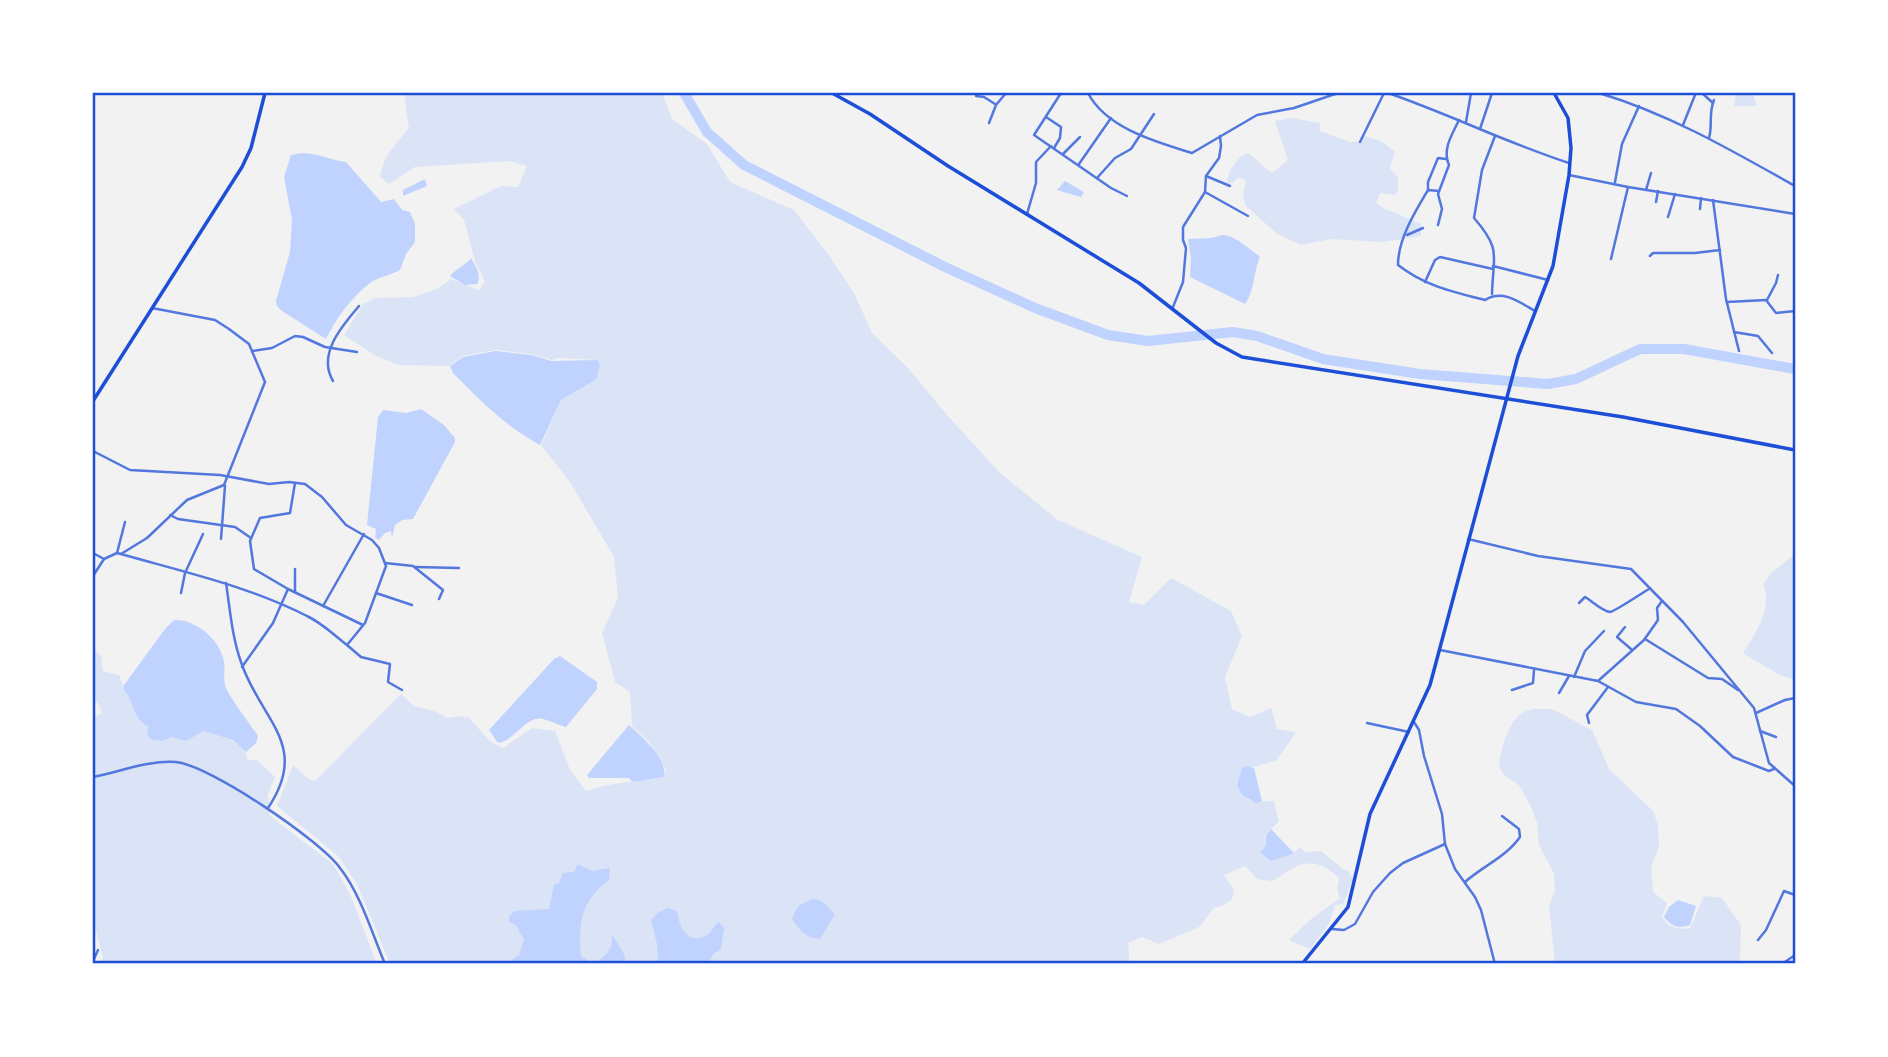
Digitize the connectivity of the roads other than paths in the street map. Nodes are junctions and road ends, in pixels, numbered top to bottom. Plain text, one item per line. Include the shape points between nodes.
1 (265, 93) edge
2 (832, 93) edge
3 (1006, 93) edge
4 (1061, 93) edge
5 (1088, 93) edge
6 (1338, 93) edge
7 (1386, 93) edge
8 (1471, 93) edge
9 (1492, 93) edge
10 (1554, 93) edge
11 (1599, 93) edge
12 (1703, 94) edge
13 (1695, 95) dead end
14 (976, 96) dead end
15 (996, 104) junction
16 (1639, 106) junction
17 (1154, 114) dead end
18 (1046, 117) junction
19 (1111, 118) junction
20 (1459, 120) junction
21 (1466, 122) junction
22 (989, 123) dead end
23 (1683, 125) junction
24 (1480, 129) junction
25 (1142, 135) junction
26 (1220, 136) junction
27 (1495, 136) junction
28 (1080, 137) dead end
29 (1709, 138) junction
30 (1360, 142) dead end
31 (1053, 147) junction
32 (1063, 155) junction
33 (1446, 159) junction
34 (1569, 163) junction
35 (1078, 165) junction
36 (1651, 173) dead end
37 (1569, 175) junction
38 (1206, 176) junction
39 (1097, 178) junction
40 (1615, 184) junction
41 (1230, 186) dead end
42 (1795, 186) edge
43 (1628, 187) junction
44 (1428, 190) junction
45 (1646, 190) junction
46 (1438, 191) junction
47 (1658, 191) junction
48 (1205, 192) junction
49 (1675, 194) junction
50 (1127, 196) dead end
51 (1701, 198) junction
52 (1713, 200) junction
53 (1656, 202) dead end
54 (1700, 209) dead end
55 (1027, 214) junction
56 (1795, 214) edge
57 (1248, 216) dead end
58 (1668, 217) dead end
59 (1438, 225) dead end
60 (1423, 228) dead end
61 (1405, 234) junction
62 (1720, 250) junction
63 (1650, 256) dead end
64 (1611, 259) dead end
65 (1493, 268) junction
66 (1778, 275) dead end
67 (1548, 280) junction
68 (1425, 282) junction
69 (1492, 295) junction
70 (1767, 300) junction
71 (1727, 302) junction
72 (359, 306) dead end
73 (1173, 307) junction
74 (152, 308) junction
75 (1535, 311) junction
76 (1795, 311) edge
77 (1734, 332) junction
78 (330, 347) junction
79 (1739, 351) dead end
80 (253, 352) junction
81 (357, 352) dead end
82 (1772, 353) dead end
83 (333, 380) dead end
84 (1507, 399) junction
85 (93, 401) edge
86 (1795, 450) edge
87 (94, 453) edge
88 (227, 477) junction
89 (295, 483) junction
90 (224, 485) junction
91 (170, 515) junction
92 (125, 522) dead end
93 (223, 525) junction
94 (203, 534) dead end
95 (364, 534) junction
96 (251, 538) junction
97 (221, 539) dead end
98 (1468, 539) junction
99 (93, 553) edge
100 (119, 553) junction
101 (104, 559) junction
102 (385, 563) junction
103 (415, 567) junction
104 (459, 568) dead end
105 (295, 569) dead end
106 (185, 573) junction
107 (93, 576) edge
108 (226, 583) junction
109 (288, 589) junction
110 (1649, 589) junction
111 (295, 592) junction
112 (181, 593) dead end
113 (376, 593) junction
114 (439, 599) dead end
115 (1662, 601) junction
116 (1579, 603) dead end
117 (281, 605) junction
118 (412, 605) dead end
119 (323, 606) junction
120 (363, 625) junction
121 (1625, 627) dead end
122 (1604, 631) dead end
123 (1645, 639) junction
124 (347, 645) junction
125 (1439, 650) junction
126 (1632, 650) junction
127 (242, 667) junction
128 (1534, 670) junction
129 (1571, 676) junction
130 (1598, 681) junction
131 (1608, 687) junction
132 (402, 690) dead end
133 (1740, 690) junction
134 (1512, 691) dead end
135 (1559, 694) dead end
136 (1795, 698) edge
137 (1756, 713) junction
138 (1414, 722) junction
139 (1367, 723) dead end
140 (1589, 723) dead end
141 (1760, 731) junction
142 (1409, 732) junction
143 (1776, 737) dead end
144 (1774, 769) junction
145 (93, 778) edge
146 (1795, 786) edge
147 (268, 809) junction
148 (1502, 816) dead end
149 (1445, 844) junction
150 (1465, 882) junction
151 (1795, 895) edge
152 (1332, 929) junction
153 (1758, 940) dead end
154 (98, 950) dead end
155 (1795, 955) edge
156 (93, 961) edge
157 (385, 964) edge
158 (1302, 964) edge
159 (1495, 964) edge
160 (1782, 964) edge

1 - 74 main road via 242,167
2 - 55 main road
3 - 15 street
4 - 18 street
5 - 19 street via 1094,105
6 - 26 street via 1257,115
7 - 20 street
7 - 30 street
8 - 21 street
9 - 24 street
10 - 34 main road via 1567,118
11 - 16 street
12 - 29 street via 1713,102
13 - 23 street
14 - 15 street
15 - 22 street
16 - 23 street
16 - 40 street via 1622,144
17 - 25 street
18 - 31 street via 1061,127 1059,142
18 - 31 street via 1034,135
19 - 25 street
19 - 35 street
20 - 21 street
20 - 33 street
21 - 24 street
23 - 29 street
24 - 27 street
25 - 26 street via 1192,153
25 - 39 street
26 - 38 street via 1219,158
27 - 34 street
27 - 65 street via 1482,170 1474,218 1492,242
28 - 32 street
29 - 42 street
31 - 32 street
31 - 55 street via 1036,162 1036,183
32 - 35 street
33 - 44 street via 1438,158
33 - 46 street via 1448,167
34 - 37 main road
35 - 39 street
36 - 45 street
37 - 40 street
37 - 67 main road
38 - 41 street
38 - 48 street
39 - 50 street
40 - 43 street
43 - 45 street
43 - 64 street
44 - 46 street
44 - 61 street
45 - 47 street
46 - 59 street
47 - 49 street
47 - 53 street
48 - 57 street
48 - 73 street via 1183,227 1183,282
49 - 51 street
49 - 58 street
51 - 52 street
51 - 54 street
52 - 56 street
52 - 62 street
55 - 73 main road
60 - 61 street
61 - 68 street via 1398,265
62 - 63 street
62 - 71 street
65 - 67 street
65 - 68 street via 1440,257
65 - 69 street
66 - 70 street
67 - 75 main road
68 - 69 street via 1485,300
69 - 75 street via 1508,296
70 - 71 street
70 - 76 street via 1776,313
71 - 77 street
72 - 78 street
73 - 84 main road via 1212,341 1235,354
74 - 80 street via 215,320 249,344
74 - 85 main road
75 - 84 main road
77 - 79 street
77 - 82 street via 1758,335
78 - 80 street via 295,336
78 - 81 street
78 - 83 street via 328,373
80 - 88 street via 265,382
84 - 86 main road
84 - 98 main road
87 - 88 street via 130,470
88 - 89 street
88 - 90 street
89 - 95 street via 305,484 338,519
89 - 96 street via 290,513 261,517
90 - 91 street via 187,500
90 - 93 street
91 - 93 street
91 - 100 street via 147,538
92 - 100 street
93 - 96 street
93 - 97 street
94 - 106 street
95 - 102 street via 379,548
95 - 119 street
96 - 109 street via 254,569
98 - 110 street via 1538,556 1631,569
98 - 125 main road
99 - 101 street
100 - 101 street
100 - 106 street
101 - 107 street
102 - 103 street
102 - 113 street
103 - 104 street
103 - 114 street via 443,590
105 - 111 street
106 - 108 street
106 - 112 street
108 - 117 street
108 - 127 street
109 - 111 street
109 - 117 street
110 - 115 street
110 - 116 street via 1614,611 1608,612 1585,597
111 - 119 street
113 - 118 street
113 - 120 street
115 - 123 street via 1658,620
115 - 133 street
117 - 124 street via 309,617
117 - 127 street
119 - 120 street
120 - 124 street
121 - 126 street via 1617,637
122 - 129 street
123 - 126 street
123 - 133 street via 1708,678 1722,679
124 - 132 street via 361,657 390,664 388,682
125 - 128 street
125 - 138 main road
126 - 130 street
127 - 147 street via 285,749 282,786
128 - 129 street
128 - 134 street via 1533,684
129 - 130 street
129 - 135 street
130 - 131 street
131 - 140 street via 1587,715
131 - 144 street via 1636,702 1683,712 1733,757
133 - 137 street
136 - 137 street
137 - 141 street
138 - 142 main road
138 - 149 street via 1442,814
139 - 142 street
141 - 143 street
141 - 144 street
142 - 152 main road via 1370,814 1348,907
144 - 146 street
145 - 147 street via 177,762 209,773
147 - 157 street via 323,849 342,870
148 - 150 street via 1519,829 1520,837 1504,855
149 - 150 street
149 - 152 street via 1403,863 1373,892 1355,924 1345,930
150 - 159 street via 1481,910
151 - 153 street via 1784,891
152 - 158 main road
154 - 156 street
155 - 160 street

